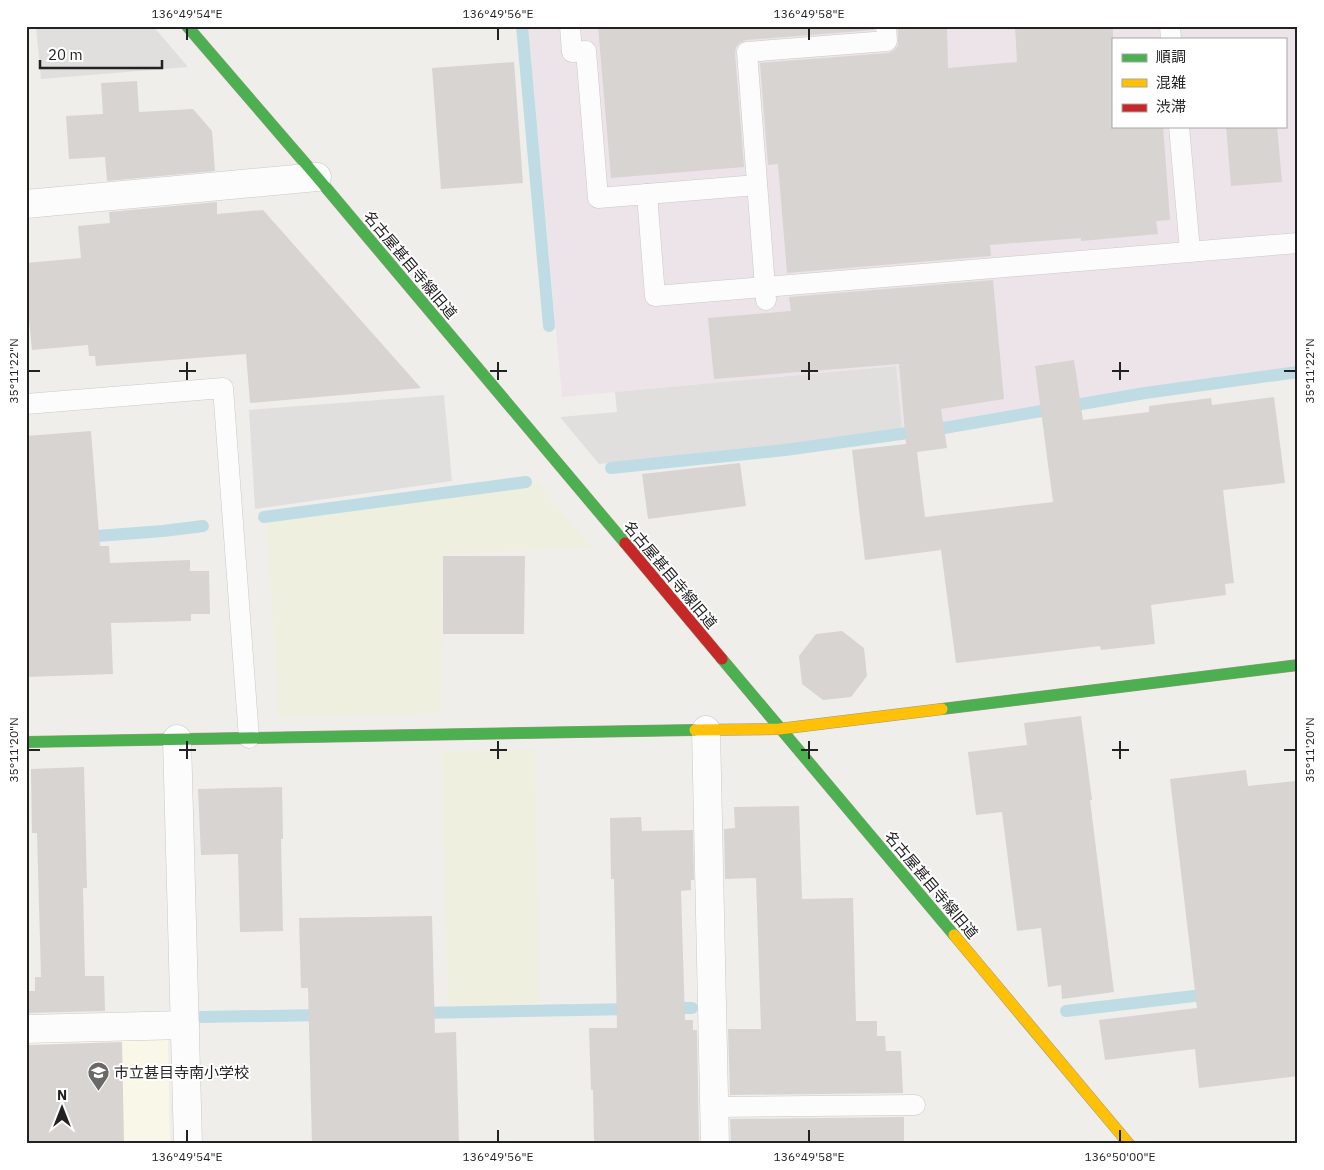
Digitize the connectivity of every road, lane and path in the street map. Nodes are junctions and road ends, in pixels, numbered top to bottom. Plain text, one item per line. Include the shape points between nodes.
1 (187, 26) edge
2 (570, 26) edge
3 (886, 26) edge
4 (1179, 128) edge
5 (317, 177) junction
6 (757, 185) junction
7 (646, 194) junction
8 (26, 204) edge
9 (1298, 242) edge
10 (1190, 251) junction
11 (766, 293) junction
12 (26, 404) edge
13 (1298, 666) edge
14 (779, 729) junction
15 (706, 730) junction
16 (249, 738) junction
17 (177, 739) junction
18 (26, 742) edge
19 (185, 1025) junction
20 (26, 1029) edge
21 (915, 1104) dead end
22 (714, 1107) junction
23 (188, 1144) edge
24 (715, 1144) edge
25 (1130, 1144) edge

1 - 5 street, 名古屋甚目寺線旧道
2 - 7 lane via 572,52 586,51 598,198
3 - 6 lane via 887,41 747,52
4 - 10 lane
5 - 8 street
5 - 14 street, 名古屋甚目寺線旧道
6 - 7 lane
6 - 11 lane
7 - 11 lane via 656,296
9 - 10 lane
10 - 11 lane
12 - 16 lane via 223,388
13 - 14 street
14 - 15 street
14 - 25 street, 名古屋甚目寺線旧道
15 - 16 street
15 - 22 street
16 - 17 street
17 - 18 street
17 - 19 street
19 - 20 street
19 - 23 street
21 - 22 lane
22 - 24 street

